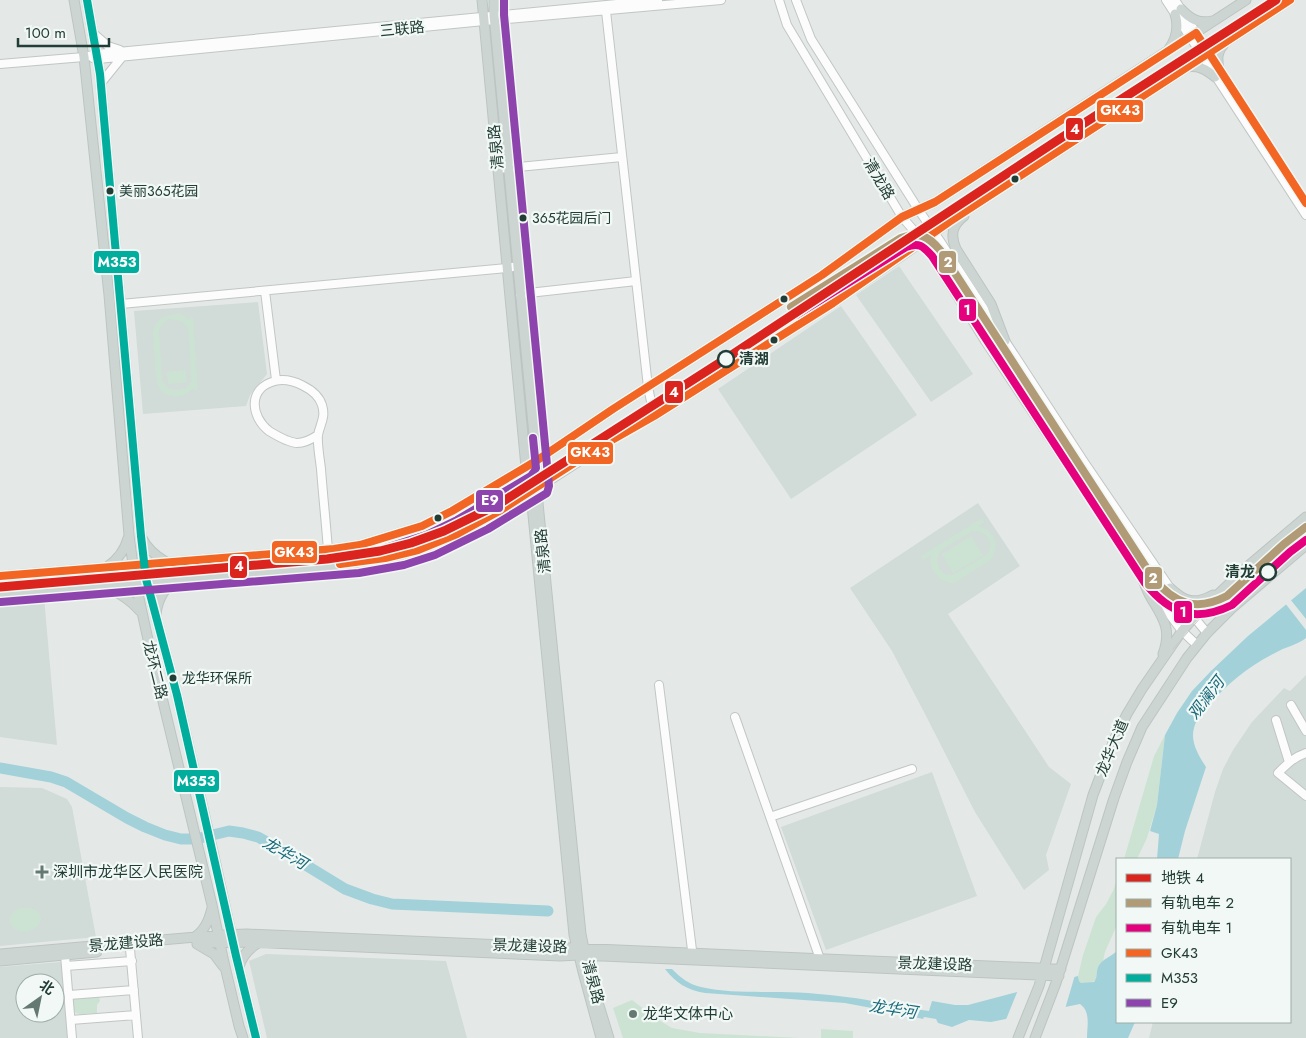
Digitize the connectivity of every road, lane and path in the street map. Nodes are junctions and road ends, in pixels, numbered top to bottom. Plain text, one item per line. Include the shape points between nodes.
1 (74, 0) edge
2 (86, 0) edge
3 (482, 0) edge
4 (494, 0) edge
5 (658, 0) edge
6 (721, 0) edge
7 (779, 0) edge
8 (796, 0) edge
9 (1166, 0) edge
10 (1175, 0) edge
11 (1246, 0) edge
12 (1290, 0) edge
13 (606, 11) junction
14 (1178, 12) junction
15 (495, 18) junction
16 (484, 19) junction
17 (1215, 20) junction
18 (93, 33) junction
19 (1192, 35) junction
20 (1226, 42) junction
21 (1166, 52) junction
22 (123, 54) junction
23 (1205, 55) junction
24 (98, 56) junction
25 (84, 57) junction
26 (0, 64) edge
27 (1186, 67) junction
28 (1217, 73) junction
29 (101, 82) junction
30 (622, 158) junction
31 (509, 168) junction
32 (498, 169) junction
33 (983, 199) junction
34 (1306, 203) edge
35 (918, 209) junction
36 (1306, 215) edge
37 (902, 217) junction
38 (935, 232) junction
39 (923, 241) junction
40 (518, 266) junction
41 (507, 268) junction
42 (636, 281) junction
43 (265, 291) junction
44 (520, 294) junction
45 (121, 304) junction
46 (1005, 341) junction
47 (276, 380) junction
48 (648, 387) junction
49 (654, 416) junction
50 (318, 435) junction
51 (536, 461) junction
52 (526, 467) junction
53 (539, 487) junction
54 (529, 493) junction
55 (1306, 518) edge
56 (129, 535) junction
57 (141, 536) junction
58 (1306, 545) edge
59 (328, 550) junction
60 (166, 562) junction
61 (144, 564) junction
62 (133, 565) junction
63 (106, 567) junction
64 (1141, 575) junction
65 (0, 576) edge
66 (178, 577) junction
67 (146, 579) junction
68 (134, 580) junction
69 (99, 583) junction
70 (1170, 588) junction
71 (1224, 588) junction
72 (0, 592) edge
73 (142, 613) junction
74 (156, 616) junction
75 (1194, 617) junction
76 (1182, 631) junction
77 (1207, 633) junction
78 (1197, 645) junction
79 (1158, 666) junction
80 (659, 685) dead end
81 (1291, 705) dead end
82 (734, 717) dead end
83 (1276, 720) dead end
84 (1306, 731) edge
85 (1306, 753) edge
86 (1289, 762) junction
87 (912, 769) dead end
88 (1306, 796) edge
89 (770, 817) junction
90 (212, 905) junction
91 (233, 938) junction
92 (220, 939) junction
93 (194, 941) junction
94 (260, 942) junction
95 (130, 949) junction
96 (581, 952) junction
97 (0, 954) edge
98 (66, 955) junction
99 (693, 956) junction
100 (820, 959) junction
101 (0, 961) edge
102 (132, 961) junction
103 (66, 966) junction
104 (239, 968) junction
105 (226, 971) junction
106 (1043, 972) junction
107 (1058, 976) junction
108 (134, 990) junction
109 (69, 995) junction
110 (136, 1015) junction
111 (71, 1020) junction
112 (1020, 1035) edge
113 (1036, 1036) edge
114 (72, 1038) edge
115 (138, 1038) edge
116 (243, 1038) edge
117 (256, 1038) edge
118 (601, 1038) edge
119 (609, 1038) edge

1 - 25 main road, 龙环二路
2 - 18 main road, 龙环二路
3 - 16 main road, 清泉路
4 - 15 main road, 清泉路
5 - 15 street, 三联路
6 - 13 street, 三联路
7 - 37 street, 清龙路 via 787,25
8 - 35 street, 清龙路 via 811,39
9 - 14 street
10 - 14 street
11 - 17 main road
12 - 20 main road
13 - 15 street, 三联路
13 - 30 street
14 - 17 main road via 1196,21
14 - 19 street
14 - 21 main road via 1176,35
15 - 16 street, 三联路
15 - 31 main road, 清泉路
16 - 22 street, 三联路
16 - 32 main road, 清泉路
17 - 19 main road
18 - 22 street
18 - 24 main road, 龙环二路
19 - 21 main road
19 - 23 street
20 - 23 main road
20 - 28 main road via 1217,56
21 - 35 main road via 935,202
22 - 24 street, 三联路
22 - 29 street
23 - 27 main road
23 - 28 street
24 - 25 street, 三联路
24 - 29 main road, 龙环二路
25 - 26 street, 三联路
25 - 56 main road, 龙环二路
27 - 28 main road
27 - 33 main road
28 - 34 street
28 - 36 street
29 - 45 main road, 龙环二路
30 - 31 street
30 - 42 street
31 - 32 street
31 - 40 main road, 清泉路
32 - 41 main road, 清泉路
33 - 38 main road
33 - 46 main road via 958,221 952,236 956,249 991,304
35 - 37 main road
35 - 38 street, 清龙路
37 - 39 street, 清龙路
37 - 48 main road via 822,275
38 - 39 main road
38 - 46 street, 清龙路
39 - 49 main road
39 - 64 street, 清龙路
40 - 41 street
40 - 44 main road, 清泉路
41 - 43 street
41 - 52 main road, 清泉路
42 - 44 street
42 - 48 street
43 - 45 street
43 - 47 street
44 - 51 main road, 清泉路
45 - 57 main road, 龙环二路
46 - 70 street, 清龙路
47 - 50 street via 299,383 316,396 322,404 324,416
47 - 50 street via 258,390 254,399 259,420 269,431 296,443 309,441
48 - 49 street
48 - 51 main road
49 - 53 main road
50 - 59 street
51 - 52 main road
51 - 53 main road, 清泉路
52 - 54 main road, 清泉路
52 - 59 main road via 422,526 360,545
53 - 54 main road
53 - 96 main road, 清泉路
54 - 66 main road via 431,546 402,555 358,563
54 - 96 main road, 清泉路 via 574,935
55 - 71 main road, 龙华大道
56 - 62 main road, 龙环二路
56 - 63 main road via 125,548
57 - 60 main road via 148,548
57 - 61 main road, 龙环二路
58 - 77 main road, 龙华大道
59 - 60 main road
60 - 61 main road
61 - 62 main road
61 - 67 main road, 龙环二路
62 - 63 main road
62 - 68 main road, 龙环二路
63 - 65 main road
64 - 76 street, 清龙路
64 - 79 main road via 1166,627 1166,644
66 - 67 main road
66 - 74 main road via 163,592 156,607
67 - 68 main road
67 - 74 main road, 龙环二路
68 - 69 main road
68 - 73 main road, 龙环二路
69 - 72 main road
69 - 73 main road via 125,596
70 - 71 main road via 1194,602
70 - 75 street, 清龙路
71 - 75 main road, 龙华大道
73 - 90 main road, 龙环二路
74 - 91 main road, 龙环二路
75 - 76 main road, 龙华大道
75 - 77 street, 清龙路
76 - 78 street, 清龙路
76 - 79 main road, 龙华大道
77 - 78 main road, 龙华大道
78 - 107 main road, 龙华大道 via 1142,727 1135,743 1114,798
79 - 106 main road, 龙华大道 via 1127,714 1103,767
80 - 99 street
81 - 84 street
82 - 89 street
83 - 86 street
85 - 86 street
86 - 88 street via 1278,773
87 - 89 street
89 - 100 street
90 - 92 main road, 龙环二路
90 - 93 main road via 208,922
91 - 92 main road, 景龙建设路
91 - 94 main road, 景龙建设路
91 - 96 main road, 景龙建设路 via 266,935
91 - 104 main road, 龙环二路
92 - 93 main road, 景龙建设路
92 - 105 main road, 龙环二路
93 - 95 main road, 景龙建设路
93 - 97 main road, 景龙建设路
93 - 105 main road via 214,954
94 - 96 main road, 景龙建设路 via 560,956
94 - 104 main road via 247,951
95 - 98 main road, 景龙建设路
95 - 102 street
96 - 99 main road, 景龙建设路
96 - 118 main road, 清泉路
96 - 119 main road, 清泉路
98 - 101 main road, 景龙建设路
98 - 103 street
99 - 100 main road, 景龙建设路
99 - 106 main road, 景龙建设路
100 - 106 main road, 景龙建设路
102 - 103 street
102 - 108 street
103 - 109 street
104 - 117 main road, 龙环二路
105 - 116 main road, 龙环二路
106 - 107 main road, 景龙建设路
106 - 112 main road, 龙华大道
107 - 113 main road, 龙华大道
108 - 109 street
108 - 110 street
109 - 111 street
110 - 111 street
110 - 115 street
111 - 114 street

